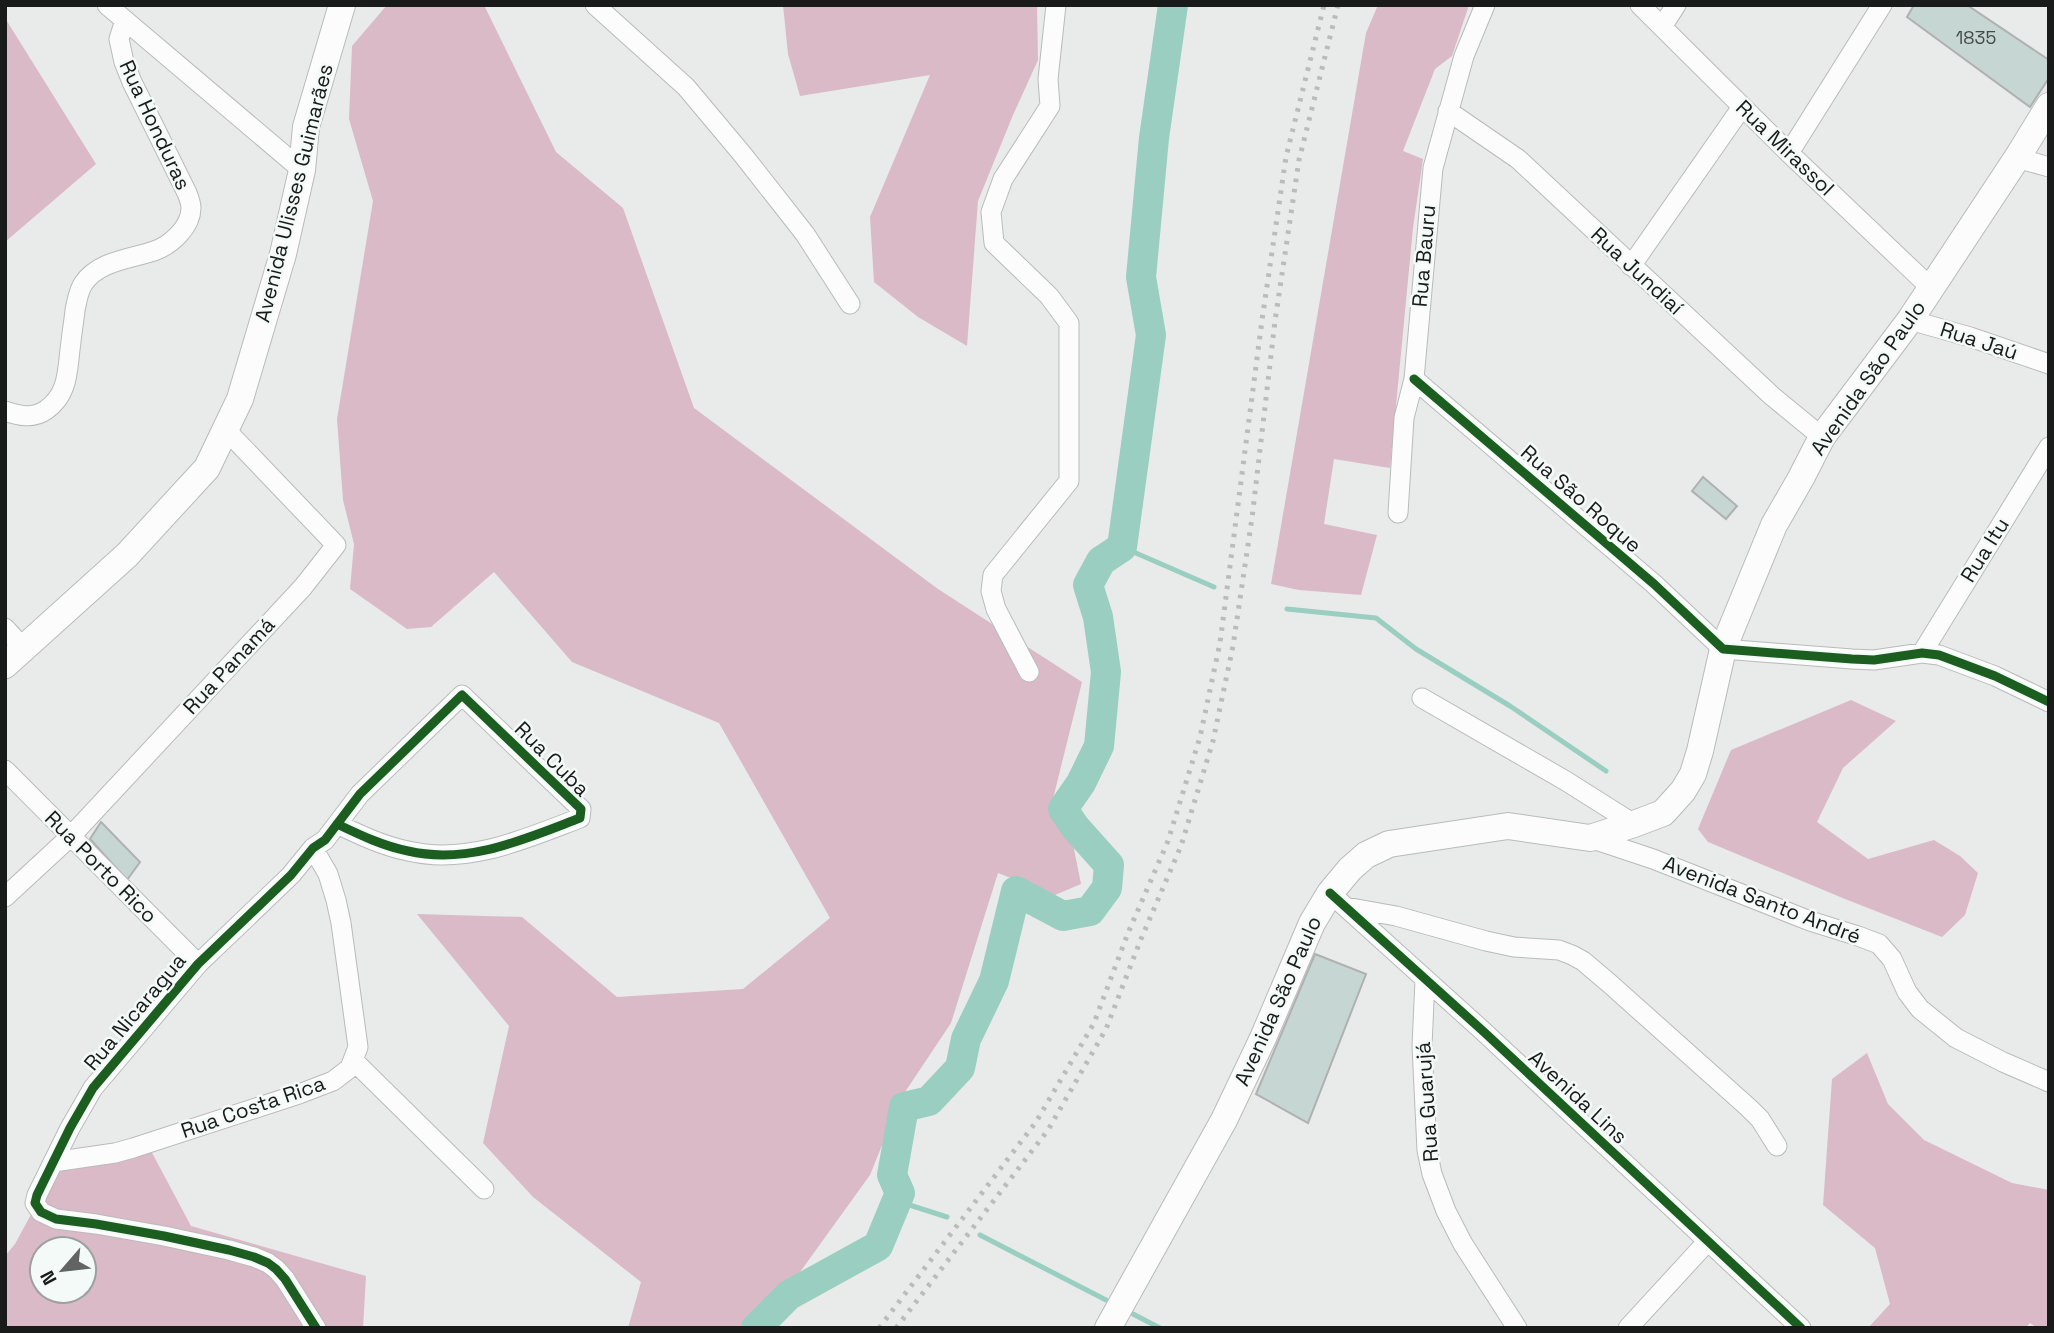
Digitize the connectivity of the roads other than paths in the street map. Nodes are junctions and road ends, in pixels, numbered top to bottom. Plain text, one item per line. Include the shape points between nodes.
1 (107, 5) edge
2 (342, 5) edge
3 (595, 5) edge
4 (1056, 5) edge
5 (1485, 5) edge
6 (1640, 5) edge
7 (1676, 5) edge
8 (1882, 5) edge
9 (125, 19) junction
10 (1662, 27) junction
11 (2049, 106) edge
12 (1742, 107) junction
13 (1448, 111) junction
14 (1789, 153) junction
15 (2017, 158) junction
16 (2049, 167) edge
17 (302, 170) junction
18 (1631, 265) junction
19 (1931, 288) junction
20 (850, 304) dead end
21 (1910, 320) junction
22 (2049, 364) edge
23 (1413, 379) junction
24 (5, 411) edge
25 (226, 430) junction
26 (1822, 437) junction
27 (2049, 447) edge
28 (1398, 513) dead end
29 (5, 628) edge
30 (1723, 649) junction
31 (1922, 653) junction
32 (14, 657) edge
33 (1030, 672) dead end
34 (462, 695) joint
35 (1422, 698) dead end
36 (2049, 702) edge
37 (5, 770) edge
38 (337, 824) junction
39 (1634, 824) junction
40 (71, 836) junction
41 (1590, 838) junction
42 (313, 848) junction
43 (5, 897) edge
44 (1337, 900) junction
45 (198, 964) junction
46 (1425, 980) junction
47 (354, 1061) junction
48 (2049, 1082) edge
49 (1777, 1146) dead end
50 (53, 1162) junction
51 (484, 1189) dead end
52 (1707, 1242) junction
53 (316, 1328) edge
54 (1108, 1328) edge
55 (1517, 1328) edge
56 (1628, 1328) edge
57 (1801, 1328) edge

1 - 9 street
2 - 17 main road, Avenida Ulisses Guimarães via 306,127
3 - 20 street via 686,87 805,234
4 - 33 street via 1049,106 1003,179 991,212 994,243 1049,296 1069,323 1069,481 993,575 991,591
5 - 13 street, Rua Bauru
6 - 10 street, Rua Mirassol
7 - 10 street
8 - 14 street
9 - 17 street
9 - 24 street, Rua Honduras via 119,39 124,62 187,193 190,216 169,243 89,276 77,299 67,380 58,398 33,415
10 - 12 street, Rua Mirassol
11 - 15 main road, Avenida São Paulo
12 - 14 street, Rua Mirassol
12 - 18 street
13 - 18 street, Rua Jundiaí via 1518,159
13 - 23 street, Rua Bauru via 1433,168
14 - 19 street, Rua Mirassol
15 - 16 street
15 - 19 main road, Avenida São Paulo
17 - 25 main road, Avenida Ulisses Guimarães via 284,254 240,399
18 - 26 street, Rua Jundiaí
19 - 21 main road, Avenida São Paulo
21 - 22 street, Rua Jaú
21 - 26 main road, Avenida São Paulo
23 - 28 street, Rua Bauru via 1405,418
23 - 30 street, Rua São Roque via 1654,584
25 - 32 main road, Avenida Ulisses Guimarães via 207,468 127,555
25 - 40 street, Rua Panamá via 337,545
26 - 30 main road, Avenida São Paulo via 1774,524
27 - 31 street, Rua Itu
29 - 32 street
30 - 31 street via 1874,660
30 - 39 main road, Avenida São Paulo via 1693,774 1663,813
31 - 36 street via 1965,664
34 - 38 street, Rua Nicaragua via 360,794
34 - 38 street, Rua Cuba via 581,809 580,818 486,851 444,855 397,849
35 - 39 street
37 - 40 street, Rua Porto Rico
38 - 42 street, Rua Nicaragua
39 - 41 main road, Avenida São Paulo
40 - 43 street, Rua Panamá
40 - 45 street, Rua Porto Rico
41 - 44 main road, Avenida São Paulo via 1508,825 1389,844 1350,869
41 - 48 street, Avenida Santo André via 1879,944 1920,1009 1956,1038
42 - 45 street, Rua Nicaragua
42 - 47 street via 328,874 341,923 358,1047
44 - 46 street, Avenida Lins
44 - 49 street via 1486,941 1559,950 1583,961 1733,1093 1760,1119
44 - 54 main road, Avenida São Paulo via 1312,923 1224,1120
45 - 50 street, Rua Nicaragua via 93,1088
46 - 52 street, Avenida Lins
46 - 55 street, Rua Guarujá via 1422,1046 1432,1174 1463,1244
47 - 50 street, Rua Costa Rica via 333,1081 299,1094 133,1148
47 - 51 street
50 - 53 street, Rua Nicaragua via 36,1198 36,1206 45,1216 155,1234 254,1257 276,1269
52 - 56 street
52 - 57 street, Avenida Lins

